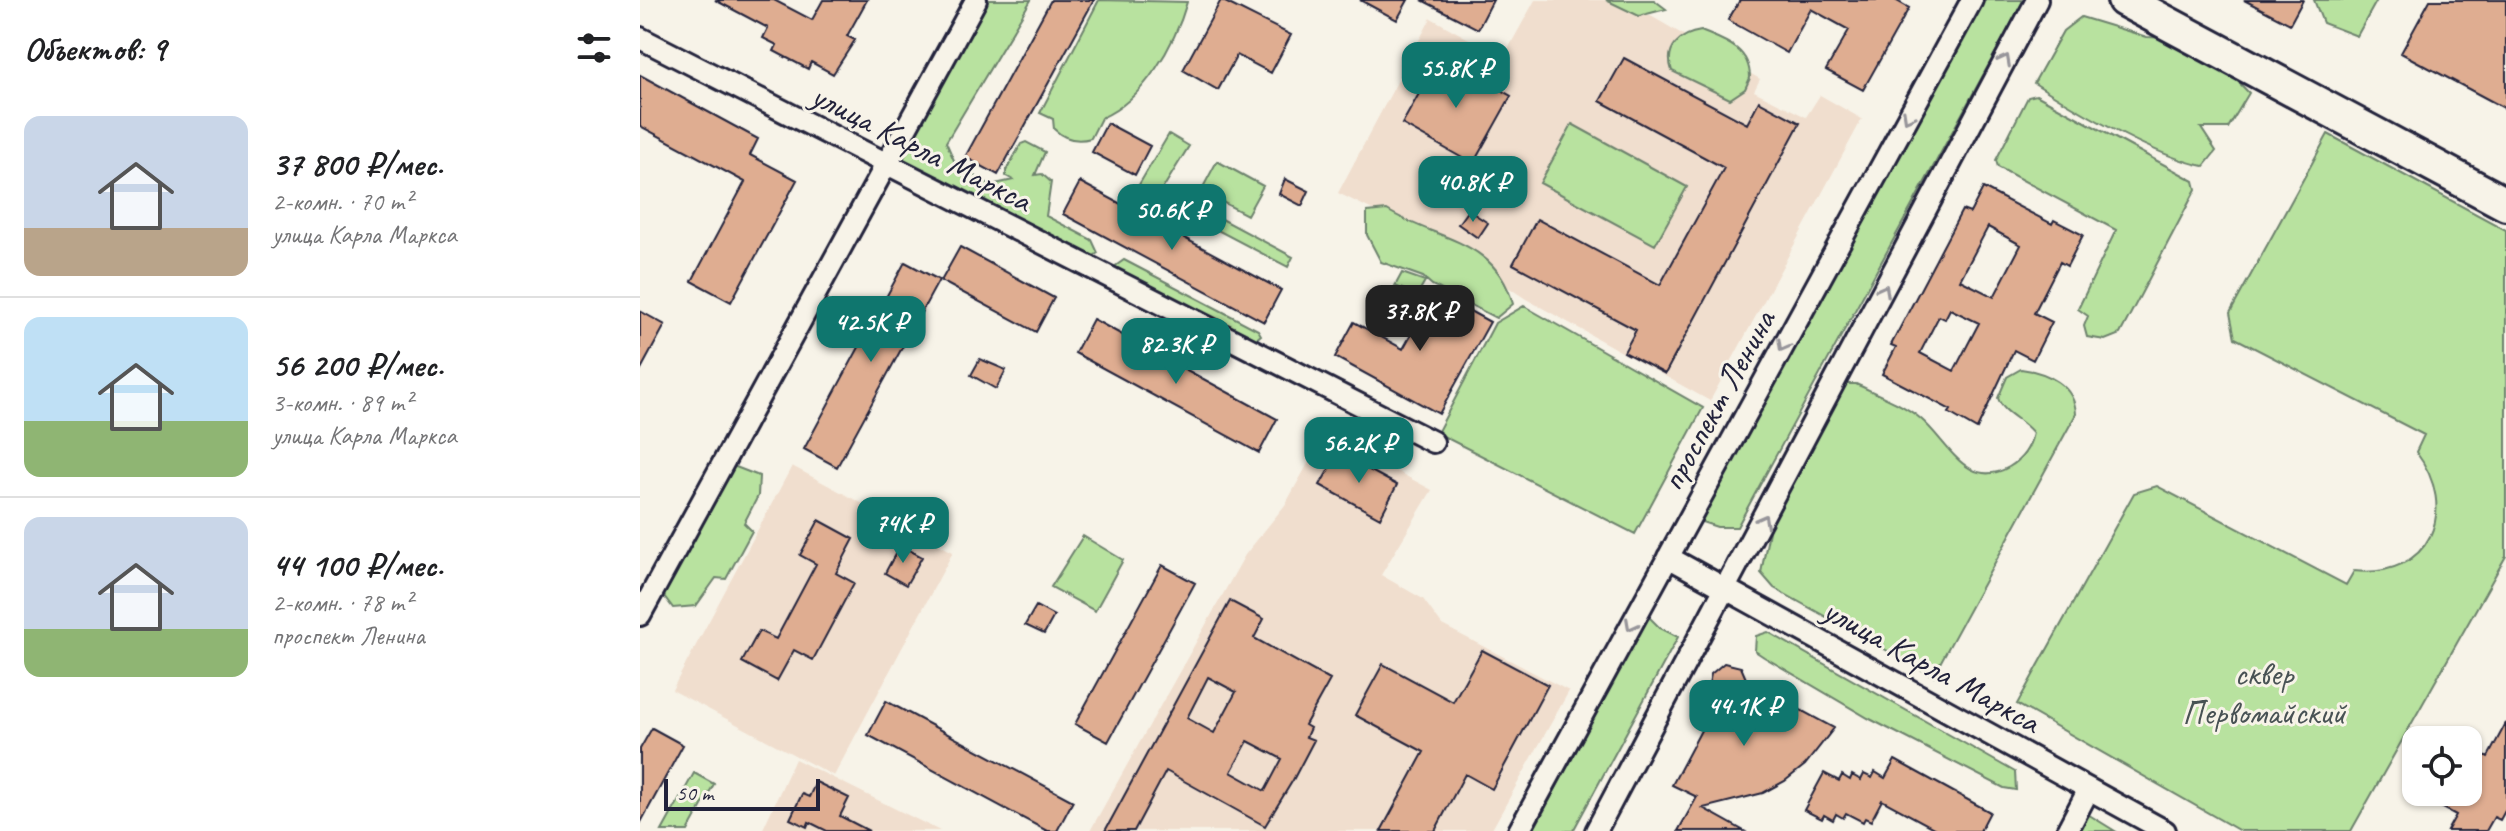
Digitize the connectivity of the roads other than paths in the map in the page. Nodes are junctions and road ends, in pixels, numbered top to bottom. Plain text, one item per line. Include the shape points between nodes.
1 (976, 0) edge
2 (1972, 0) edge
3 (2037, 0) edge
4 (2124, 0) edge
5 (640, 38) edge
6 (884, 164) junction
7 (2506, 204) edge
8 (1433, 442) dead end
9 (1668, 557) junction
10 (1727, 589) junction
11 (640, 615) edge
12 (2089, 789) junction
13 (1519, 831) edge
14 (1596, 831) edge
15 (2067, 831) edge
16 (2165, 831) edge

1 - 6 street
2 -> 9 street, проспект Ленина
10 -> 3 street
4 - 7 main road
5 - 6 street, улица Карла Маркса
6 - 8 street, улица Карла Маркса
6 - 11 street
9 - 10 street, улица Карла Маркса
9 -> 13 street, проспект Ленина
10 - 12 street, улица Карла Маркса
10 - 14 street
12 - 15 street
12 - 16 street, улица Карла Маркса

